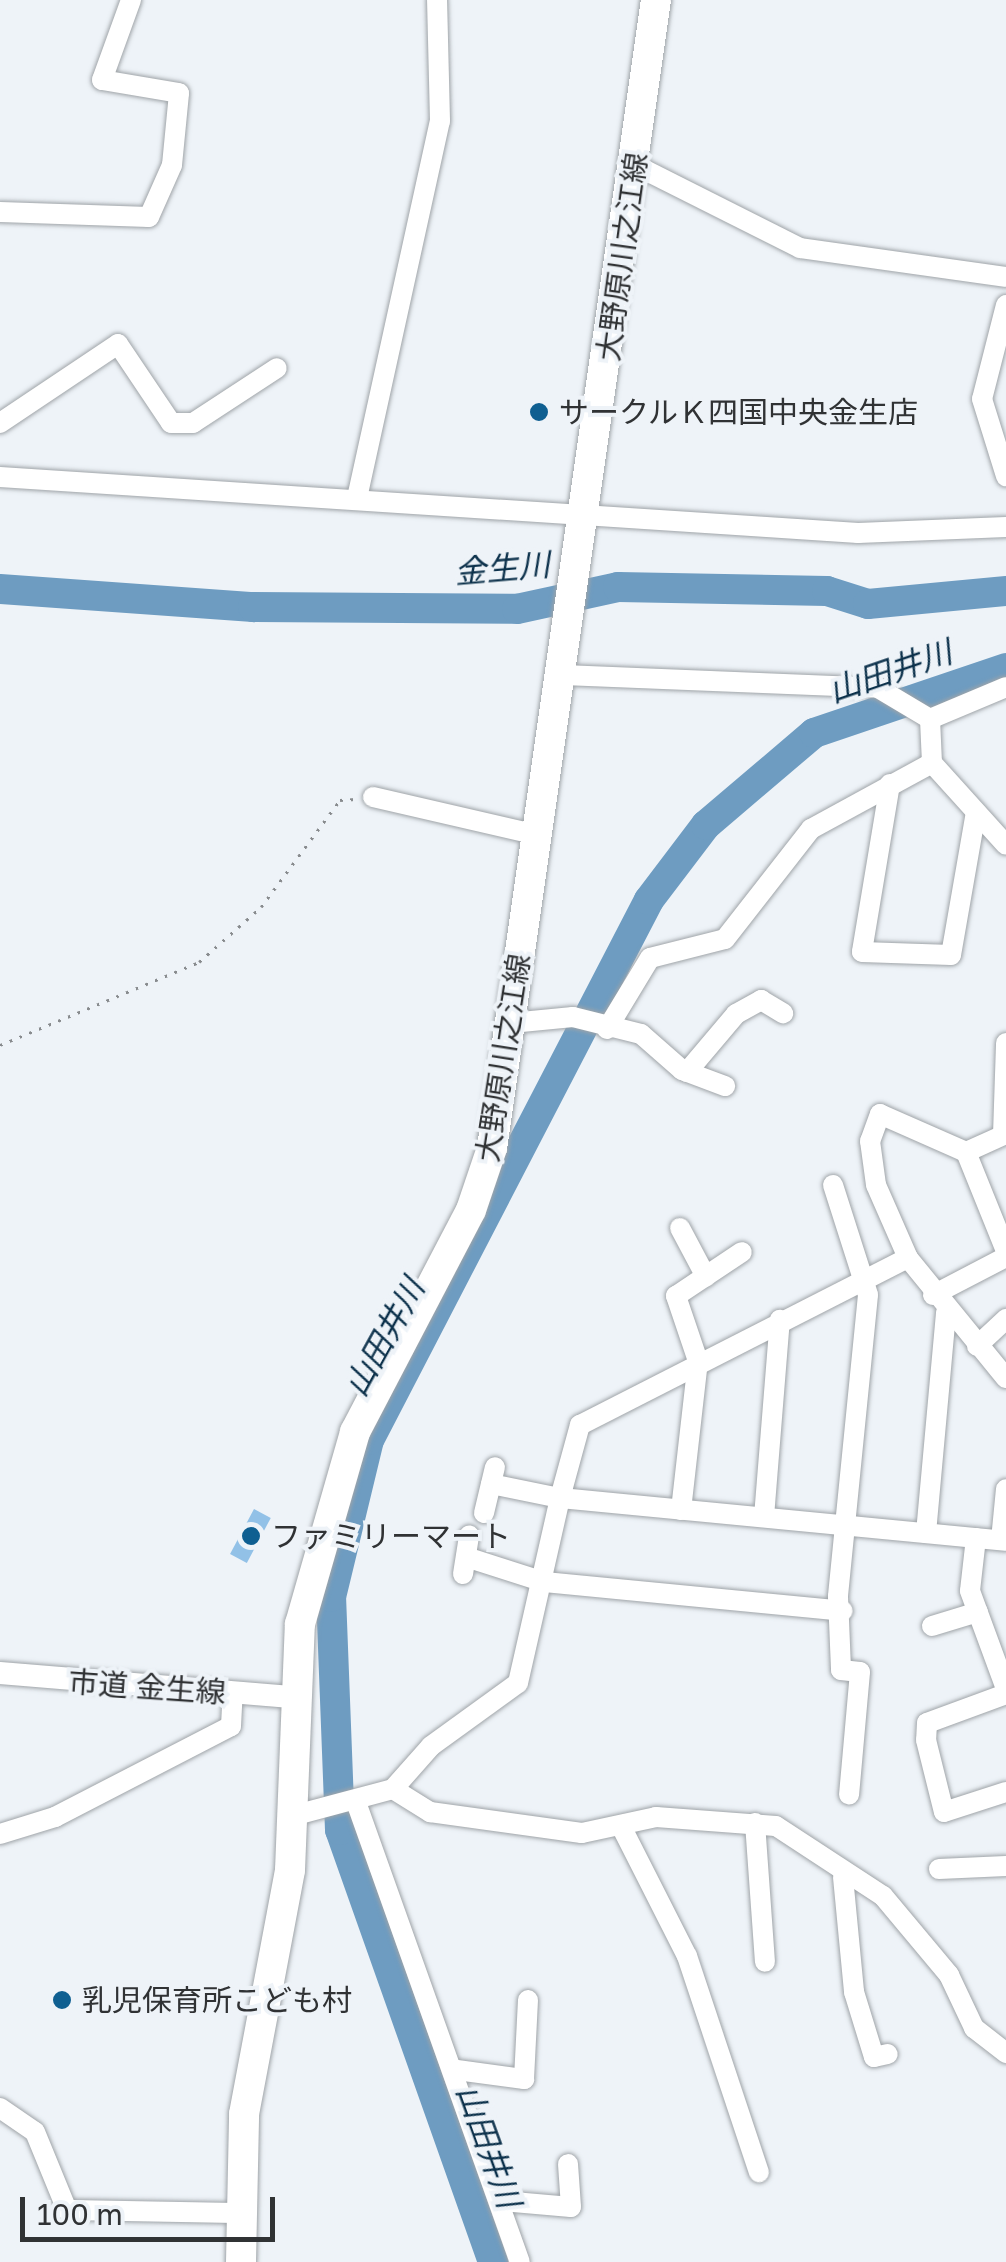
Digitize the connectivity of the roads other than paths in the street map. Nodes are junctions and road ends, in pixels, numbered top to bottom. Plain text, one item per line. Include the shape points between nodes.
1 (131, 0) edge
2 (437, 0) edge
3 (656, 0) edge
4 (634, 165) junction
5 (0, 212) edge
6 (1006, 276) edge
7 (1006, 304) edge
8 (278, 368) dead end
9 (0, 423) edge
10 (1006, 476) edge
11 (0, 477) edge
12 (357, 498) junction
13 (586, 510) junction
14 (1006, 527) edge
15 (561, 675) junction
16 (1006, 687) edge
17 (930, 719) junction
18 (932, 763) junction
19 (890, 784) junction
20 (373, 797) road end
21 (976, 812) junction
22 (538, 835) junction
23 (1006, 845) edge
24 (784, 1013) dead end
25 (510, 1024) junction
26 (607, 1029) junction
27 (1006, 1043) edge
28 (688, 1072) junction
29 (725, 1086) dead end
30 (1004, 1134) edge
31 (966, 1152) junction
32 (834, 1185) dead end
33 (680, 1228) dead end
34 (742, 1252) dead end
35 (1006, 1254) edge
36 (908, 1258) junction
37 (706, 1277) junction
38 (863, 1280) junction
39 (939, 1304) junction
40 (1006, 1319) edge
41 (780, 1320) junction
42 (977, 1346) junction
43 (698, 1360) junction
44 (1006, 1378) edge
45 (1006, 1489) edge
46 (560, 1498) junction
47 (681, 1510) junction
48 (484, 1512) dead end
49 (764, 1518) junction
50 (845, 1525) junction
51 (926, 1533) junction
52 (469, 1535) dead end
53 (976, 1538) junction
54 (1003, 1540) edge
55 (544, 1582) junction
56 (842, 1611) junction
57 (978, 1612) junction
58 (932, 1626) dead end
59 (998, 1645) edge
60 (0, 1674) edge
61 (1006, 1692) edge
62 (234, 1693) junction
63 (294, 1697) junction
64 (392, 1789) junction
65 (1006, 1792) edge
66 (849, 1795) dead end
67 (356, 1802) junction
68 (306, 1813) junction
69 (755, 1824) junction
70 (622, 1828) junction
71 (0, 1834) edge
72 (1006, 1866) edge
73 (939, 1869) dead end
74 (843, 1877) junction
75 (765, 1962) dead end
76 (528, 2000) dead end
77 (1006, 2053) edge
78 (888, 2054) dead end
79 (457, 2070) junction
80 (0, 2108) edge
81 (568, 2164) dead end
82 (759, 2172) dead end
83 (502, 2201) junction
84 (239, 2214) junction
85 (241, 2262) edge
86 (520, 2262) edge

1 - 5 street via 102,80 179,94 172,165 149,217
2 - 12 street via 440,121
3 - 4 main road, 大野原川之江線
4 - 6 street via 800,248
4 - 13 main road, 大野原川之江線
7 - 10 street via 982,399
8 - 9 street via 193,423 170,422 118,344
11 - 12 street
12 - 13 street
13 - 14 street via 858,533
13 - 15 main road, 大野原川之江線
15 - 17 street via 878,688
15 - 22 main road, 大野原川之江線
16 - 17 street
17 - 18 street
18 - 19 street
18 - 21 street
19 - 21 street via 862,952 951,955
19 - 26 street via 811,828 725,939 650,958
20 - 22 street
21 - 23 street
22 - 25 main road, 大野原川之江線
24 - 28 street via 761,1000 736,1014
25 - 26 street via 573,1017
25 - 63 main road, 大野原川之江線 via 483,1179 355,1432 309,1583
26 - 28 street via 641,1034
27 - 30 street
28 - 29 street
30 - 31 street
31 - 35 street
31 - 36 street via 880,1114 870,1141 876,1185
32 - 38 street
33 - 37 street
34 - 37 street
35 - 39 street
36 - 38 street
36 - 39 street
37 - 43 street via 676,1296
38 - 41 street
38 - 50 street
39 - 42 street
39 - 51 street
40 - 42 street
41 - 43 street
41 - 49 street
42 - 44 street
43 - 46 street via 580,1425
43 - 47 street
45 - 54 street
46 - 47 street
46 - 48 street via 493,1476
46 - 55 street
47 - 49 street
49 - 50 street
50 - 51 street
50 - 56 street
51 - 53 street
52 - 55 street via 464,1565
53 - 54 street
53 - 57 street
55 - 56 street
55 - 64 street via 518,1682 431,1746
56 - 66 street via 841,1670 860,1672
57 - 58 street
57 - 59 street
59 - 61 street
60 - 62 street, 市道 金生線
61 - 65 street via 928,1723 926,1740 944,1812
62 - 63 street, 市道 金生線
62 - 71 street via 231,1726 55,1817
63 - 68 main road, 大野原川之江線
64 - 67 street
64 - 70 street via 430,1812 582,1832
67 - 68 street
67 - 79 street
68 - 84 main road, 大野原川之江線 via 244,2114
69 - 70 street via 656,1817
69 - 74 street via 776,1826
69 - 75 street via 769,1905
70 - 82 street via 687,1956
72 - 73 street
74 - 77 street via 883,1896 948,1975 974,2028
74 - 78 street via 874,2057
76 - 79 street via 524,2079
79 - 83 street
80 - 84 street via 34,2132 67,2210
81 - 83 street via 571,2207
83 - 86 street
84 - 85 main road, 大野原川之江線

